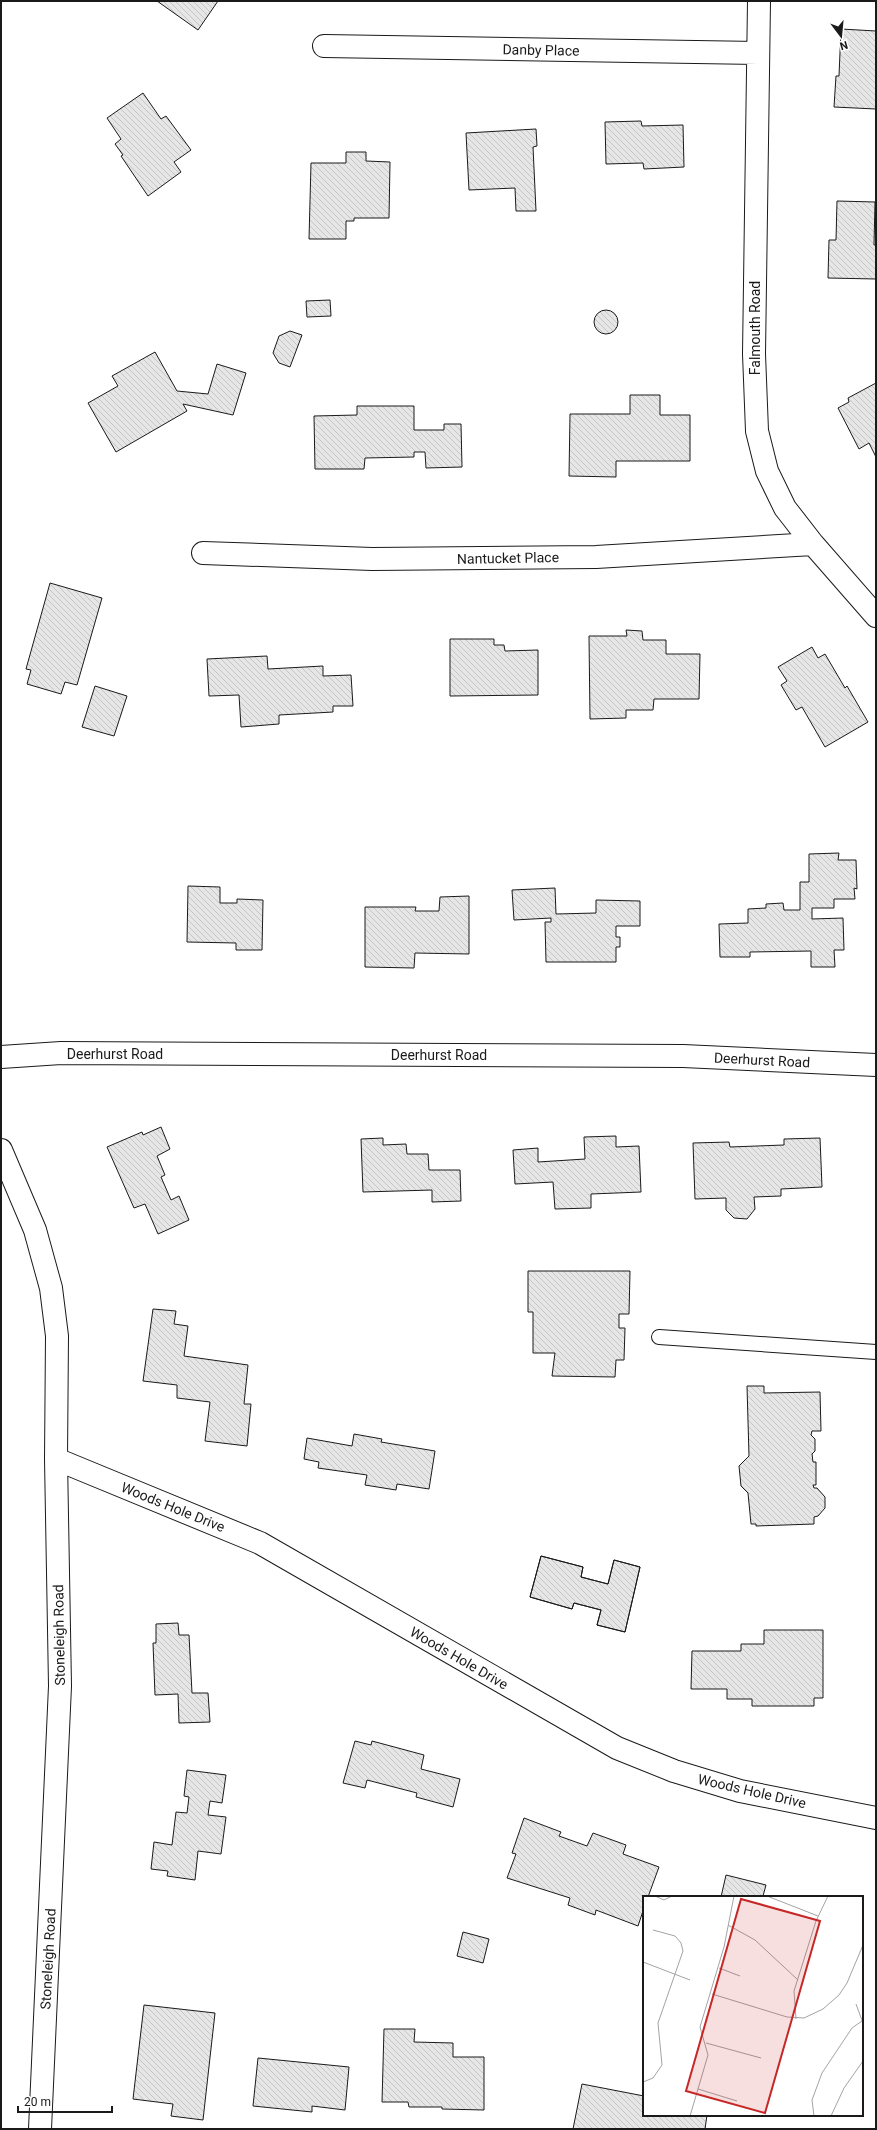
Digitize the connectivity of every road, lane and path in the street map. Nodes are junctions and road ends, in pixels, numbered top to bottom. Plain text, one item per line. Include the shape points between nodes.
1 (759, 1) edge
2 (324, 46) dead end
3 (758, 53) junction
4 (813, 544) junction
5 (203, 553) dead end
6 (876, 616) edge
7 (1, 1057) edge
8 (876, 1065) edge
9 (1, 1150) edge
10 (659, 1337) dead end
11 (876, 1352) edge
12 (56, 1459) junction
13 (876, 1818) edge
14 (40, 2129) edge

1 - 3 street, Falmouth Road
2 - 3 street, Danby Place
3 - 4 street, Falmouth Road via 754,354 757,431 767,471 785,508
4 - 5 street, Nantucket Place via 596,557 372,559
4 - 6 street, Falmouth Road
7 - 8 street, Deerhurst Road via 61,1053 683,1056
9 - 12 street, Stoneleigh Road via 35,1230 51,1288 57,1336
10 - 11 lane
12 - 13 street, Woods Hole Drive via 260,1543 617,1748 674,1771 740,1791
12 - 14 street, Stoneleigh Road via 60,1686

